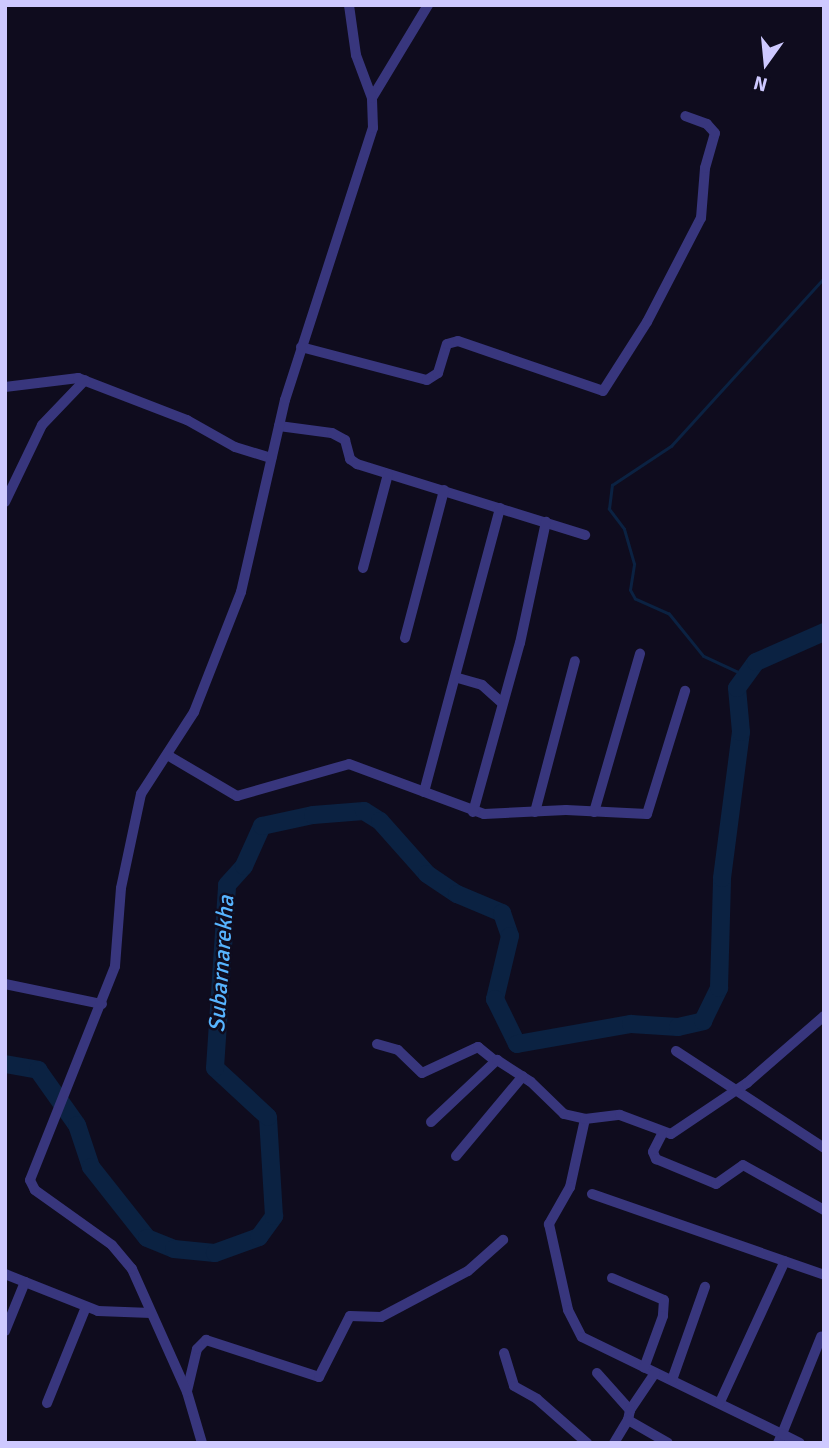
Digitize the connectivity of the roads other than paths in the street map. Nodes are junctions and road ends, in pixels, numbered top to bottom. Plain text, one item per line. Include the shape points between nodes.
1 (349, 5) edge
2 (428, 5) edge
3 (372, 98) junction
4 (685, 116) dead end
5 (301, 347) junction
6 (85, 380) junction
7 (5, 387) edge
8 (279, 426) junction
9 (271, 458) junction
10 (388, 474) junction
11 (444, 490) junction
12 (6, 501) edge
13 (500, 508) junction
14 (546, 522) junction
15 (585, 535) dead end
16 (363, 568) dead end
17 (405, 638) dead end
18 (640, 654) dead end
19 (575, 661) dead end
20 (458, 678) junction
21 (685, 691) dead end
22 (502, 703) junction
23 (169, 756) junction
24 (424, 792) junction
25 (473, 812) junction
26 (535, 812) junction
27 (594, 812) junction
28 (5, 984) edge
29 (102, 1004) junction
30 (824, 1016) edge
31 (377, 1044) dead end
32 (676, 1051) dead end
33 (494, 1060) junction
34 (523, 1076) junction
35 (734, 1092) junction
36 (585, 1119) junction
37 (431, 1122) dead end
38 (662, 1134) junction
39 (824, 1148) edge
40 (456, 1156) dead end
41 (592, 1194) dead end
42 (824, 1210) edge
43 (503, 1240) dead end
44 (785, 1261) junction
45 (5, 1273) edge
46 (824, 1275) edge
47 (612, 1278) dead end
48 (25, 1282) junction
49 (705, 1287) dead end
50 (86, 1307) junction
51 (151, 1313) junction
52 (5, 1331) edge
53 (821, 1337) dead end
54 (504, 1353) dead end
55 (644, 1368) junction
56 (597, 1373) dead end
57 (656, 1373) junction
58 (672, 1380) junction
59 (187, 1392) junction
60 (720, 1402) junction
61 (47, 1403) dead end
62 (629, 1415) junction
63 (780, 1438) edge
64 (653, 1439) edge
65 (202, 1443) edge
66 (587, 1443) edge
67 (614, 1443) edge
68 (668, 1443) edge
69 (800, 1443) edge

1 - 3 street via 356,55
2 - 3 street
3 - 5 street via 373,128
4 - 5 street via 707,124 715,133 705,168 701,218 653,312 603,391 458,341 447,344 436,376 427,380
5 - 8 street
6 - 7 street via 55,378
6 - 9 street via 187,420 235,447
6 - 12 street via 42,425
8 - 9 street
8 - 10 street via 339,435 352,461
9 - 23 street via 234,612 194,712
10 - 11 street
10 - 16 street
11 - 13 street
11 - 17 street
13 - 14 street
13 - 20 street
14 - 15 street
14 - 22 street
18 - 27 street
19 - 26 street
20 - 22 street via 482,685
20 - 24 street
21 - 27 street via 650,812
22 - 25 street
23 - 24 street via 237,796 349,764
23 - 29 street via 141,794 121,888 118,948
24 - 25 street
25 - 26 street
26 - 27 street
28 - 29 street
29 - 51 street via 30,1180 35,1190 104,1238 126,1261
30 - 35 street
31 - 33 street via 398,1050 422,1073 478,1047
32 - 35 street
33 - 34 street
33 - 37 street
34 - 36 street via 564,1114
34 - 40 street
35 - 38 street via 675,1133
35 - 39 street
36 - 38 street via 620,1115
36 - 55 street via 570,1187 549,1224 561,1282 582,1337
38 - 42 street via 653,1152 656,1159 716,1184 743,1165
41 - 44 street
43 - 59 street via 468,1271 381,1317 350,1316 319,1377 206,1340 197,1349
44 - 46 street
44 - 60 street
45 - 48 street
47 - 55 street via 664,1300 663,1316
48 - 50 street
48 - 52 street
49 - 58 street
50 - 51 street via 110,1314
50 - 61 street
51 - 59 street
53 - 63 street
54 - 66 street via 514,1386 537,1399
55 - 57 street
56 - 62 street
57 - 58 street
57 - 62 street
58 - 60 street
59 - 65 street
60 - 63 street
62 - 64 street
62 - 67 street
63 - 69 street
64 - 68 street

